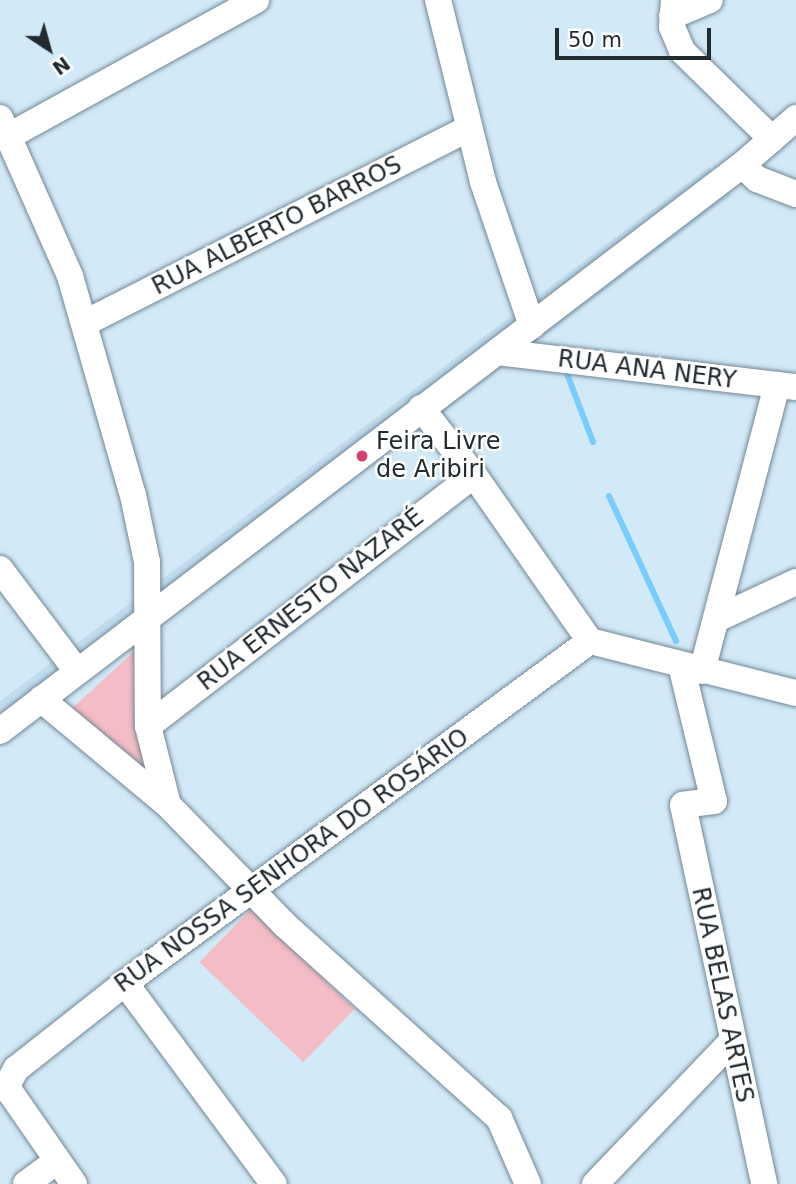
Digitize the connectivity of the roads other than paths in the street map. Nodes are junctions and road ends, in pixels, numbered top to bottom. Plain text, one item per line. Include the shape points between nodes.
1 (256, 0) edge
2 (438, 0) edge
3 (710, 0) edge
4 (673, 8) edge
5 (796, 118) edge
6 (4, 127) edge
7 (469, 128) junction
8 (772, 139) junction
9 (742, 165) junction
10 (796, 194) edge
11 (85, 323) junction
12 (532, 326) junction
13 (497, 352) junction
14 (787, 386) edge
15 (421, 408) junction
16 (474, 475) junction
17 (0, 569) edge
18 (796, 582) edge
19 (148, 617) junction
20 (719, 618) junction
21 (590, 641) junction
22 (692, 668) junction
23 (77, 671) junction
24 (796, 693) edge
25 (41, 699) junction
26 (148, 726) junction
27 (0, 731) edge
28 (155, 758) junction
29 (129, 775) junction
30 (168, 805) junction
31 (250, 891) junction
32 (125, 983) junction
33 (730, 1043) junction
34 (57, 1161) junction
35 (26, 1184) edge
36 (74, 1184) edge
37 (274, 1184) edge
38 (528, 1184) edge
39 (595, 1184) edge
40 (764, 1184) edge

1 - 6 street
2 - 7 street
3 - 4 street
4 - 8 street via 675,42
5 - 8 street
6 - 11 street via 70,276
7 - 11 street, RUA ALBERTO BARROS
7 - 12 street
8 - 9 street
9 - 10 street via 757,179
9 - 12 street
11 - 19 street via 133,495 147,562
12 - 13 street
13 - 14 street, RUA ANA NERY
13 - 15 street
14 - 20 street
15 - 16 street
15 - 19 street
16 - 21 street
16 - 26 street, RUA ERNESTO NAZARÉ
17 - 23 street
18 - 20 street
19 - 23 street
19 - 26 street
20 - 22 street
21 - 22 street
21 - 31 street, RUA NOSSA SENHORA DO ROSÁRIO
22 - 24 street
22 - 33 street, RUA BELAS ARTES via 714,801 682,805
23 - 25 street
25 - 27 street
25 - 29 street
26 - 28 street
28 - 29 street via 146,776
28 - 30 street
29 - 30 street
30 - 31 street
31 - 32 street, RUA NOSSA SENHORA DO ROSÁRIO
31 - 38 street via 499,1118
32 - 34 street, RUA NOSSA SENHORA DO ROSÁRIO via 16,1069 8,1084
32 - 37 street
33 - 39 street
33 - 40 street, RUA BELAS ARTES
34 - 35 street
34 - 36 street

